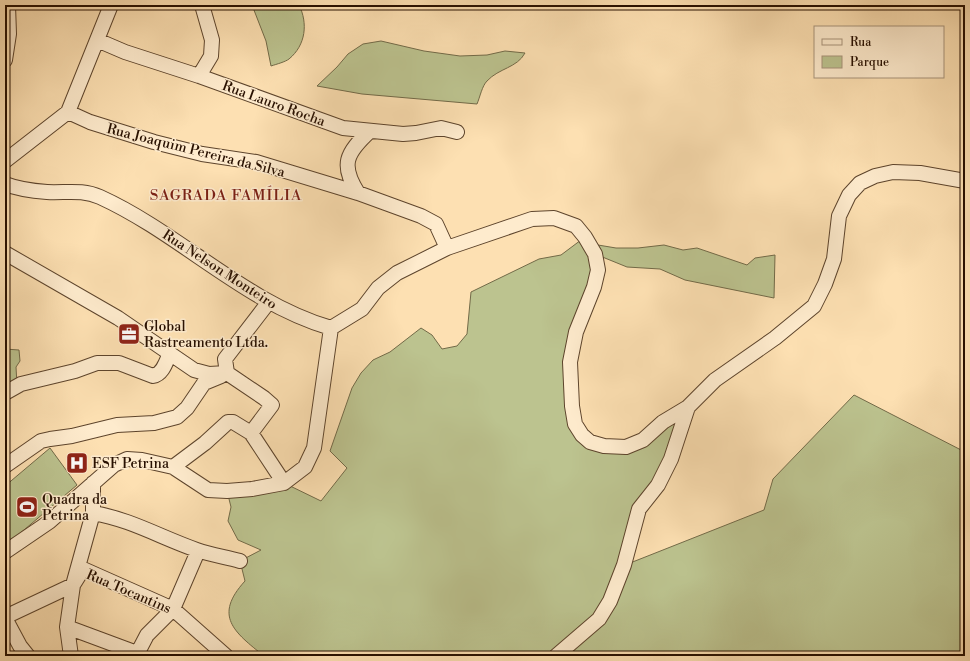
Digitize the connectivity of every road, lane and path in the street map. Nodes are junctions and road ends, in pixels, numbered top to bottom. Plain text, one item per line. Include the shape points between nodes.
1 (8, 5) edge
2 (111, 5) edge
3 (202, 5) edge
4 (97, 40) junction
5 (5, 60) edge
6 (199, 76) junction
7 (68, 112) junction
8 (370, 131) junction
9 (458, 132) dead end
10 (5, 161) edge
11 (965, 181) edge
12 (5, 184) edge
13 (358, 193) junction
14 (447, 248) junction
15 (5, 253) edge
16 (268, 303) junction
17 (331, 328) junction
18 (170, 353) junction
19 (227, 373) junction
20 (5, 393) edge
21 (688, 407) junction
22 (251, 433) junction
23 (5, 466) edge
24 (173, 468) junction
25 (93, 482) junction
26 (284, 483) junction
27 (93, 513) junction
28 (198, 551) junction
29 (5, 552) edge
30 (240, 561) dead end
31 (73, 585) junction
32 (173, 609) junction
33 (5, 618) edge
34 (67, 627) junction
35 (138, 655) edge
36 (28, 656) edge
37 (71, 656) edge
38 (226, 656) edge
39 (556, 656) edge

1 - 5 street via 10,34
2 - 4 street
3 - 6 street via 212,40 211,56
4 - 6 street, Rua Lauro Rocha
4 - 7 street
6 - 8 street, Rua Lauro Rocha via 343,128
7 - 10 street
7 - 13 street, Rua Joaquim Pereira da Silva via 90,122 154,142 202,154 256,162
8 - 9 street, Rua Lauro Rocha via 416,133 441,128
8 - 13 street via 355,144 348,157 349,180
11 - 21 street via 920,173 893,172 860,183 849,195 839,216 834,259 814,306 775,338 715,380
12 - 16 street, Rua Nelson Monteiro via 47,192 79,190 98,196 173,238
13 - 14 street, Rua Joaquim Pereira da Silva via 422,216 436,224
14 - 17 street via 397,273 378,288 362,309
14 - 21 street via 532,219 554,218 576,226 595,254 598,270 576,332 570,362 575,424 590,442 604,446 626,447 643,440 663,422
15 - 18 street via 118,318
16 - 17 street, Rua Nelson Monteiro via 306,321
16 - 19 street via 225,359
17 - 26 street via 314,448 305,467
18 - 19 street via 194,370 209,374
18 - 20 street via 158,375 153,376 119,363 97,363 21,384
19 - 22 street via 272,405
19 - 23 street via 204,383 187,408 177,417 154,423 118,424 50,439 41,442
21 - 39 street via 671,459 658,484 639,509 624,565 610,601 599,619
22 - 24 street via 233,422 228,422
22 - 26 street
24 - 25 street via 127,459 114,465
24 - 26 street via 208,490 252,489
25 - 27 street
25 - 29 street via 49,522
27 - 28 street via 113,516 138,525
27 - 31 street
28 - 30 street
28 - 32 street
31 - 32 street, Rua Tocantins via 82,569
31 - 33 street, Rua Tocantins
31 - 34 street
32 - 35 street via 147,635
32 - 38 street, Rua Tocantins
33 - 36 street
34 - 35 street
34 - 37 street

